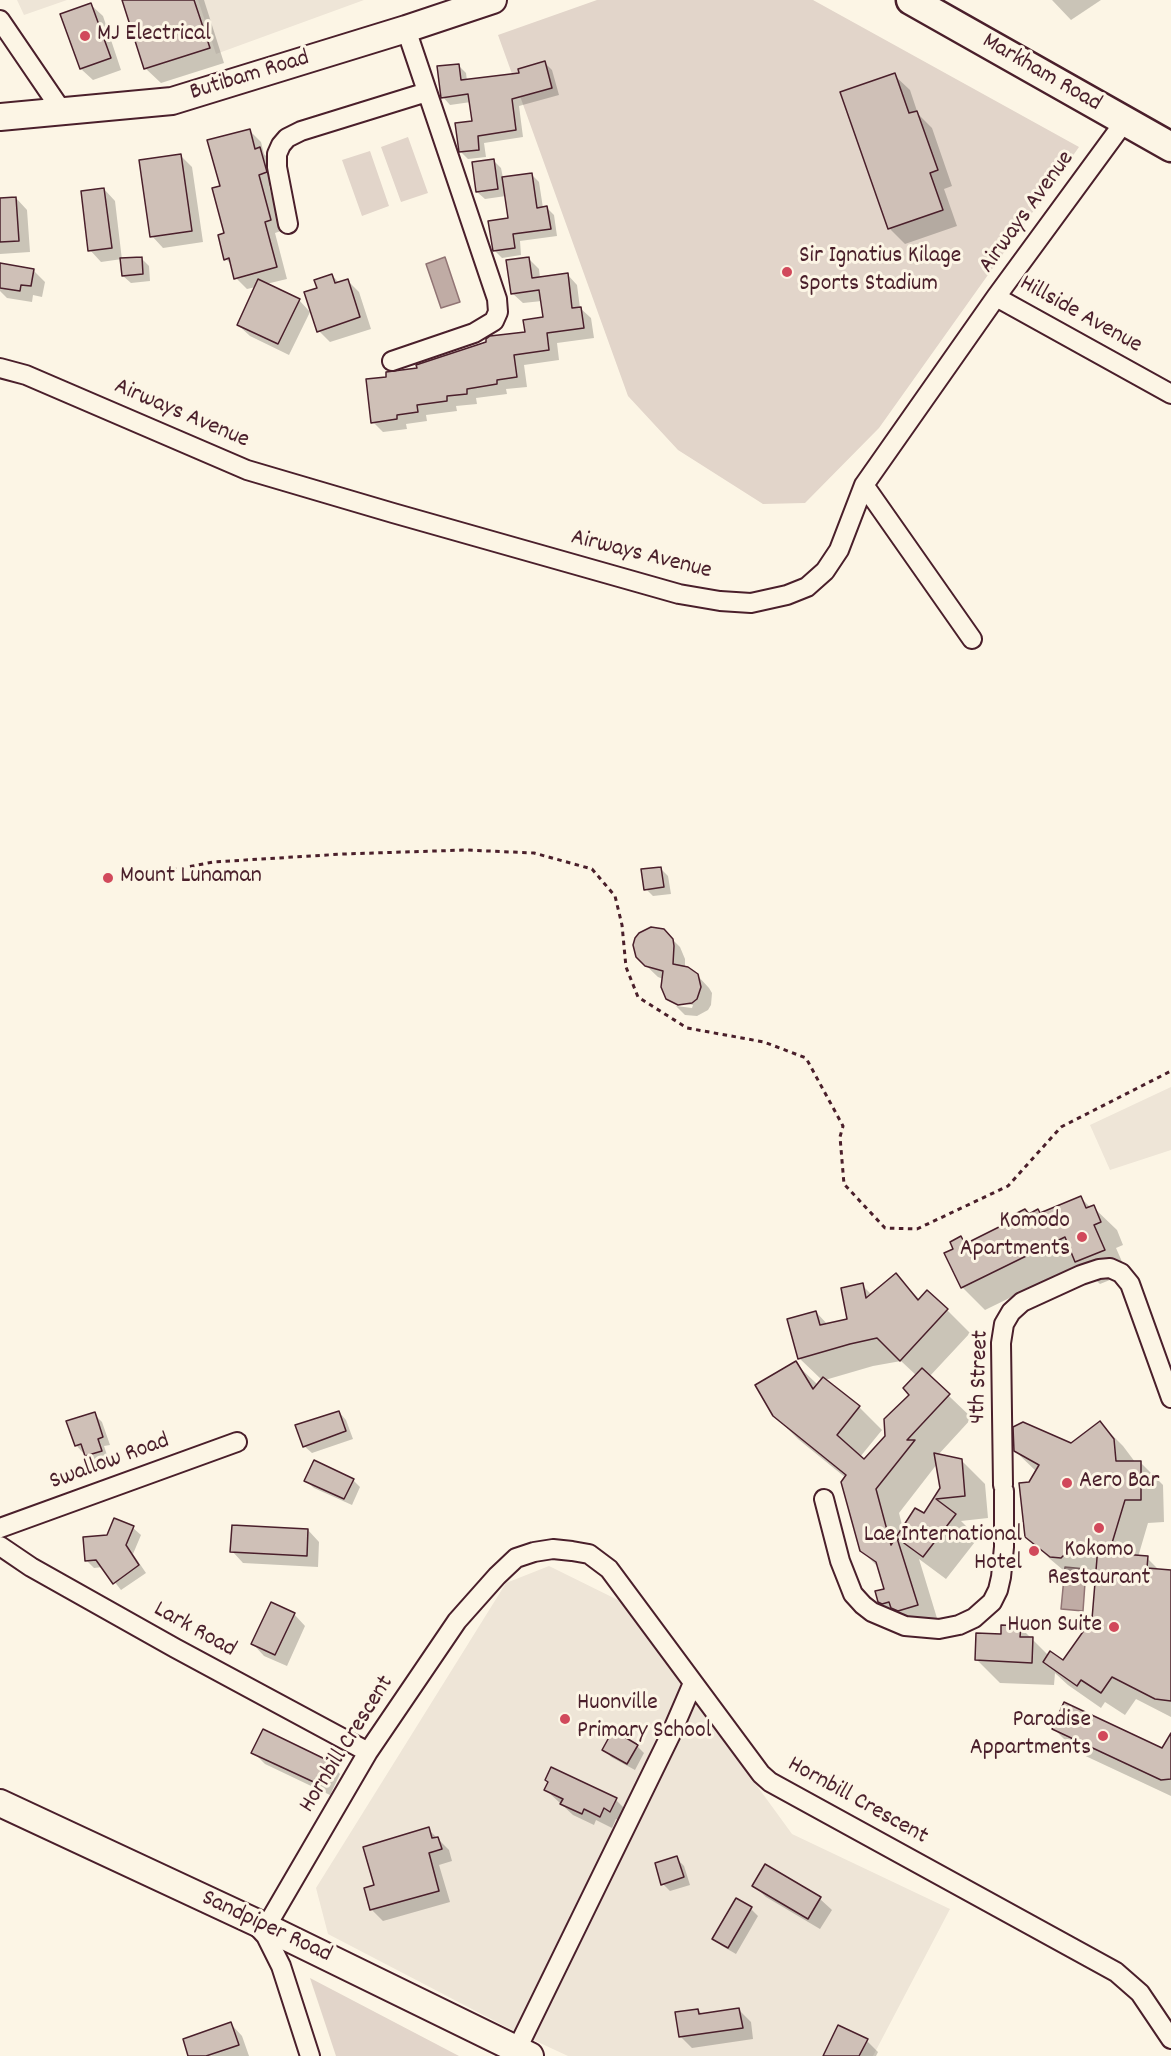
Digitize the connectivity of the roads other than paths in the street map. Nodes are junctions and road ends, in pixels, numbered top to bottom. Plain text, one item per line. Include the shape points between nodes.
1 (493, 0) edge
2 (911, 0) edge
3 (0, 20) edge
4 (406, 29) junction
5 (427, 92) junction
6 (62, 111) junction
7 (0, 117) edge
8 (1125, 121) junction
9 (1171, 147) edge
10 (288, 224) dead end
11 (996, 297) junction
12 (392, 361) dead end
13 (0, 368) edge
14 (1171, 394) edge
15 (864, 486) junction
16 (972, 639) dead end
17 (1171, 1398) edge
18 (237, 1442) dead end
19 (824, 1499) dead end
20 (0, 1528) edge
21 (0, 1546) edge
22 (693, 1683) junction
23 (368, 1752) junction
24 (0, 1803) edge
25 (260, 1925) junction
26 (1171, 2039) edge
27 (524, 2053) edge
28 (310, 2056) edge

1 - 4 street, Butibam Road
2 - 8 main road, Markham Road
3 - 6 street
4 - 5 street
4 - 6 street, Butibam Road via 172,101
5 - 10 street via 287,138 277,154 277,167
5 - 12 street via 497,299 498,312 494,321 474,333
6 - 7 street, Butibam Road
8 - 9 main road, Markham Road
8 - 11 street, Airways Avenue
11 - 14 street, Hillside Avenue
11 - 15 street, Airways Avenue
13 - 15 street, Airways Avenue via 26,375 247,470 679,594 720,601 751,603 807,587 825,571 839,550
15 - 16 street
17 - 19 street, 4th Street via 1130,1284 1120,1273 1110,1268 1081,1275 1022,1302 1011,1312 1004,1324 1002,1343 1001,1577 992,1602 960,1625 939,1629 904,1626 862,1605 840,1561
18 - 20 street, Swallow Road
21 - 23 street, Lark Road via 175,1648
22 - 23 street, Hornbill Crescent via 609,1569 589,1554 553,1549 534,1552 516,1558 457,1622
22 - 26 street, Hornbill Crescent via 770,1782 1116,1972 1140,1993
22 - 27 street
23 - 25 street, Hornbill Crescent
24 - 25 street, Sandpiper Road
25 - 27 street, Sandpiper Road
25 - 28 street via 281,1966

